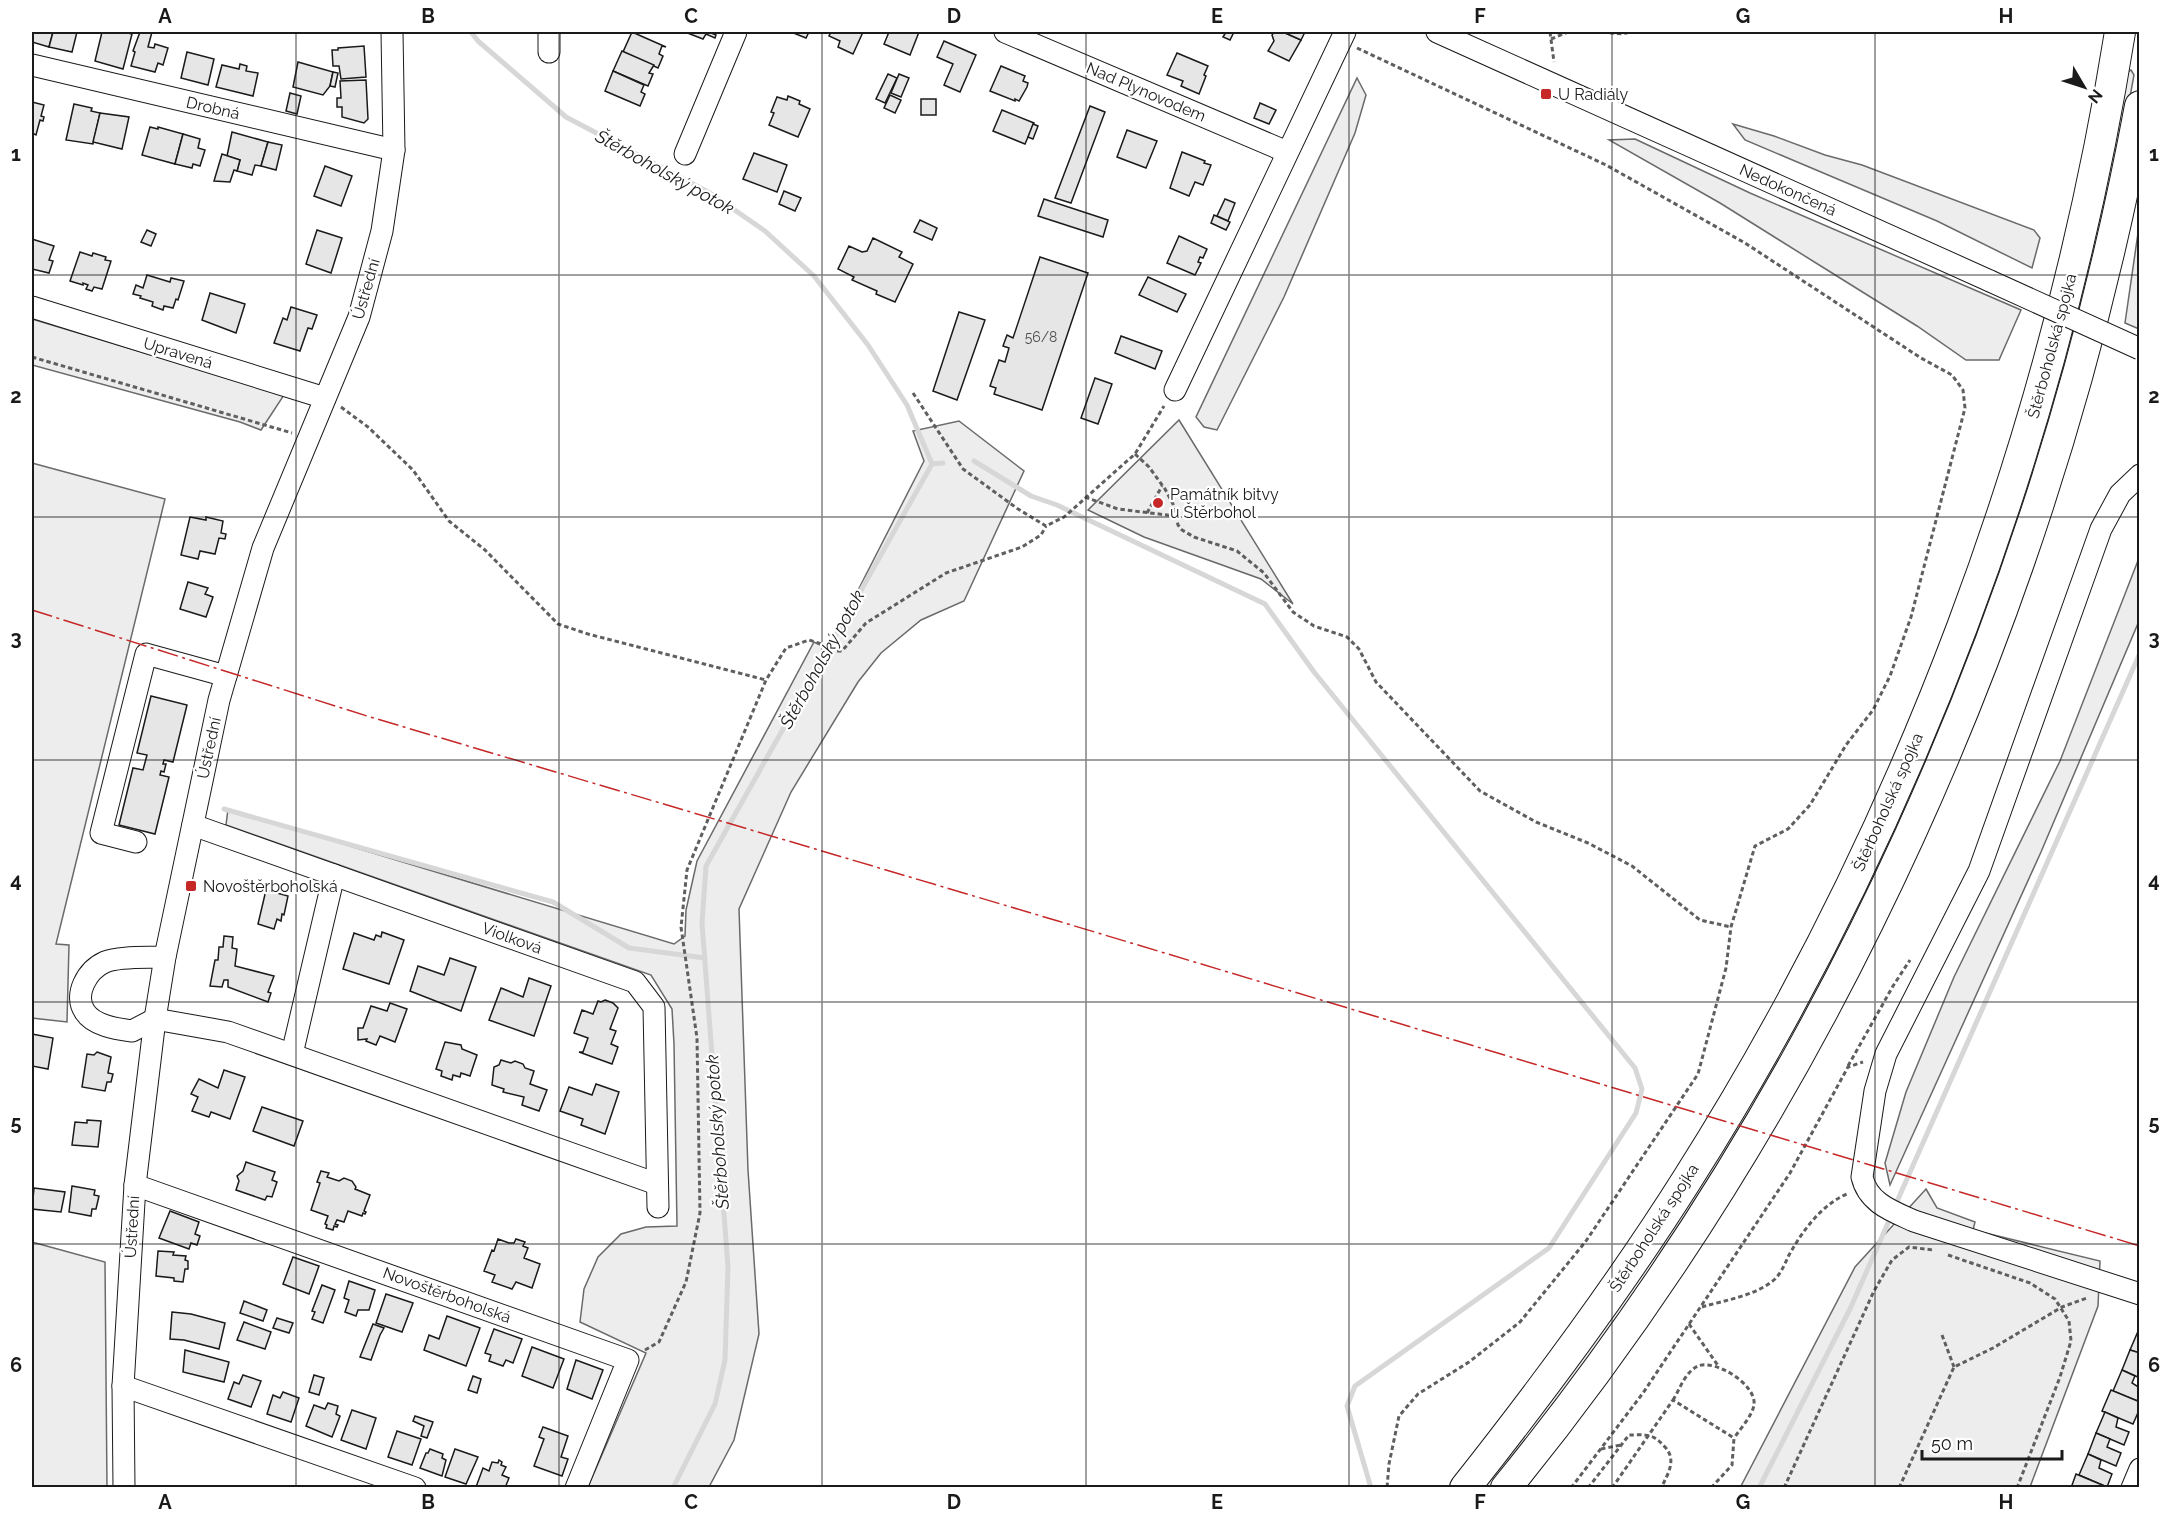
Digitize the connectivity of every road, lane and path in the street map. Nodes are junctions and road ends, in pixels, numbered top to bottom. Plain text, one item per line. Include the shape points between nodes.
1 (393, 32) edge
2 (736, 32) edge
3 (1005, 32) edge
4 (1437, 32) edge
5 (1550, 32) edge
6 (1568, 32) edge
7 (1602, 32) edge
8 (1630, 32) edge
9 (2120, 32) edge
10 (1342, 36) edge
11 (1551, 39) junction
12 (32, 65) edge
13 (1556, 70) dead end
14 (2139, 106) edge
15 (394, 150) junction
16 (1287, 152) junction
17 (686, 154) dead end
18 (32, 307) edge
19 (2139, 349) edge
20 (32, 357) edge
21 (1175, 390) joint
22 (913, 393) dead end
23 (326, 399) junction
24 (309, 438) junction
25 (1135, 454) junction
26 (2139, 475) edge
27 (1162, 485) junction
28 (1085, 497) junction
29 (1147, 513) junction
30 (1175, 516) junction
31 (1046, 526) junction
32 (226, 676) junction
33 (766, 680) junction
34 (193, 825) junction
35 (136, 842) dead end
36 (334, 875) junction
37 (1731, 927) junction
38 (165, 957) junction
39 (155, 1019) junction
40 (292, 1054) junction
41 (1886, 1054) junction
42 (657, 1184) junction
43 (135, 1185) junction
44 (1864, 1186) junction
45 (658, 1207) dead end
46 (2118, 1287) junction
47 (2139, 1294) edge
48 (1700, 1307) junction
49 (2062, 1307) junction
50 (1689, 1324) junction
51 (1942, 1335) dead end
52 (628, 1360) junction
53 (1954, 1367) junction
54 (1720, 1368) junction
55 (123, 1386) junction
56 (1673, 1400) junction
57 (1649, 1436) junction
58 (1734, 1438) junction
59 (1621, 1445) junction
60 (1600, 1450) junction
61 (2139, 1469) edge
62 (124, 1488) edge
63 (415, 1488) edge
64 (576, 1488) edge
65 (1387, 1488) edge
66 (1465, 1488) edge
67 (1506, 1488) edge
68 (1571, 1488) edge
69 (1587, 1488) edge
70 (1612, 1488) edge
71 (1661, 1488) edge
72 (1711, 1488) edge
73 (1784, 1488) edge
74 (1899, 1488) edge
75 (2018, 1488) edge
76 (2132, 1488) edge

1 - 15 street, Ústřední
2 - 17 street
3 - 16 street, Nad Plynovodem
4 - 19 street, Nedokončená, bridge
5 - 11 path
6 - 11 path
7 - 8 path
9 - 66 highway, Štěrboholská spojka via 2091,192 2029,428 1967,614 1875,835 1788,1008 1689,1177 1581,1336
10 - 16 street
10 - 37 path via 1682,206 1952,375 1963,390 1965,408 1931,547 1890,676 1873,710 1846,745 1810,805 1788,829 1755,846
11 - 13 path
12 - 15 street, Drobná
14 - 67 highway, Štěrboholská spojka via 2085,348 2025,547 1968,700 1893,871 1802,1049 1740,1156 1641,1308
15 - 23 street, Ústřední via 382,231 359,317
16 - 21 street
18 - 23 street, Upravená
20 - 24 path
21 - 25 path
22 - 31 path via 963,469
23 - 24 street, Ústřední
23 - 33 path via 368,427 412,470 449,521 485,550 558,624
24 - 32 street, Ústřední via 263,548
25 - 27 path
25 - 28 path
26 - 41 street via 2120,494 2101,529 1979,872
27 - 29 path
27 - 30 path
28 - 29 path via 1118,509
28 - 31 path via 1064,517
29 - 30 path
30 - 37 path via 1182,530 1194,537 1237,551 1264,573 1293,612 1314,626 1347,637 1359,649 1376,682 1480,791 1536,822 1632,866 1700,920
31 - 33 path via 1041,535 1022,547 946,573 866,623 842,651 809,640 786,648
32 - 34 street, Ústřední
32 - 35 street via 146,654 101,833
33 - 52 path via 687,870 681,927 697,1038 700,1213 686,1282 659,1342
34 - 36 street, Violková
34 - 38 street, Ústřední
36 - 40 street
36 - 42 street, Violková via 635,982 654,1007
37 - 65 path via 1726,968 1698,1074 1586,1241 1520,1322 1469,1362 1418,1394 1399,1416
38 - 39 street, Ústřední
38 - 39 street via 106,962 92,970 81,999 93,1020 117,1029 132,1031
39 - 40 street via 228,1032
39 - 43 street, Ústřední
40 - 42 street
41 - 44 street via 1875,1091 1862,1176
41 - 48 path via 1848,1068 1790,1173
42 - 45 street, Violková
43 - 52 street, Novoštěrboholská
43 - 55 street, Ústřední
44 - 46 street via 1870,1196 1914,1221
44 - 48 path via 1836,1198 1821,1212 1801,1235 1775,1279 1758,1290
46 - 47 street
46 - 49 path
48 - 50 path
49 - 53 path
49 - 73 path via 2030,1283 1932,1249 1909,1247 1892,1260 1874,1291
49 - 75 path via 2069,1321 2071,1341
50 - 54 path
50 - 60 path
51 - 53 path
52 - 64 street
53 - 74 path
54 - 56 path via 1707,1364 1697,1367
54 - 58 path via 1746,1384 1753,1395 1754,1406
55 - 62 street, Ústřední
55 - 63 street
56 - 57 path
56 - 58 path
57 - 59 path via 1629,1435
57 - 70 path
57 - 71 path via 1669,1452 1672,1462
58 - 72 path via 1732,1465
59 - 60 path
59 - 69 path
60 - 68 path
61 - 76 street

